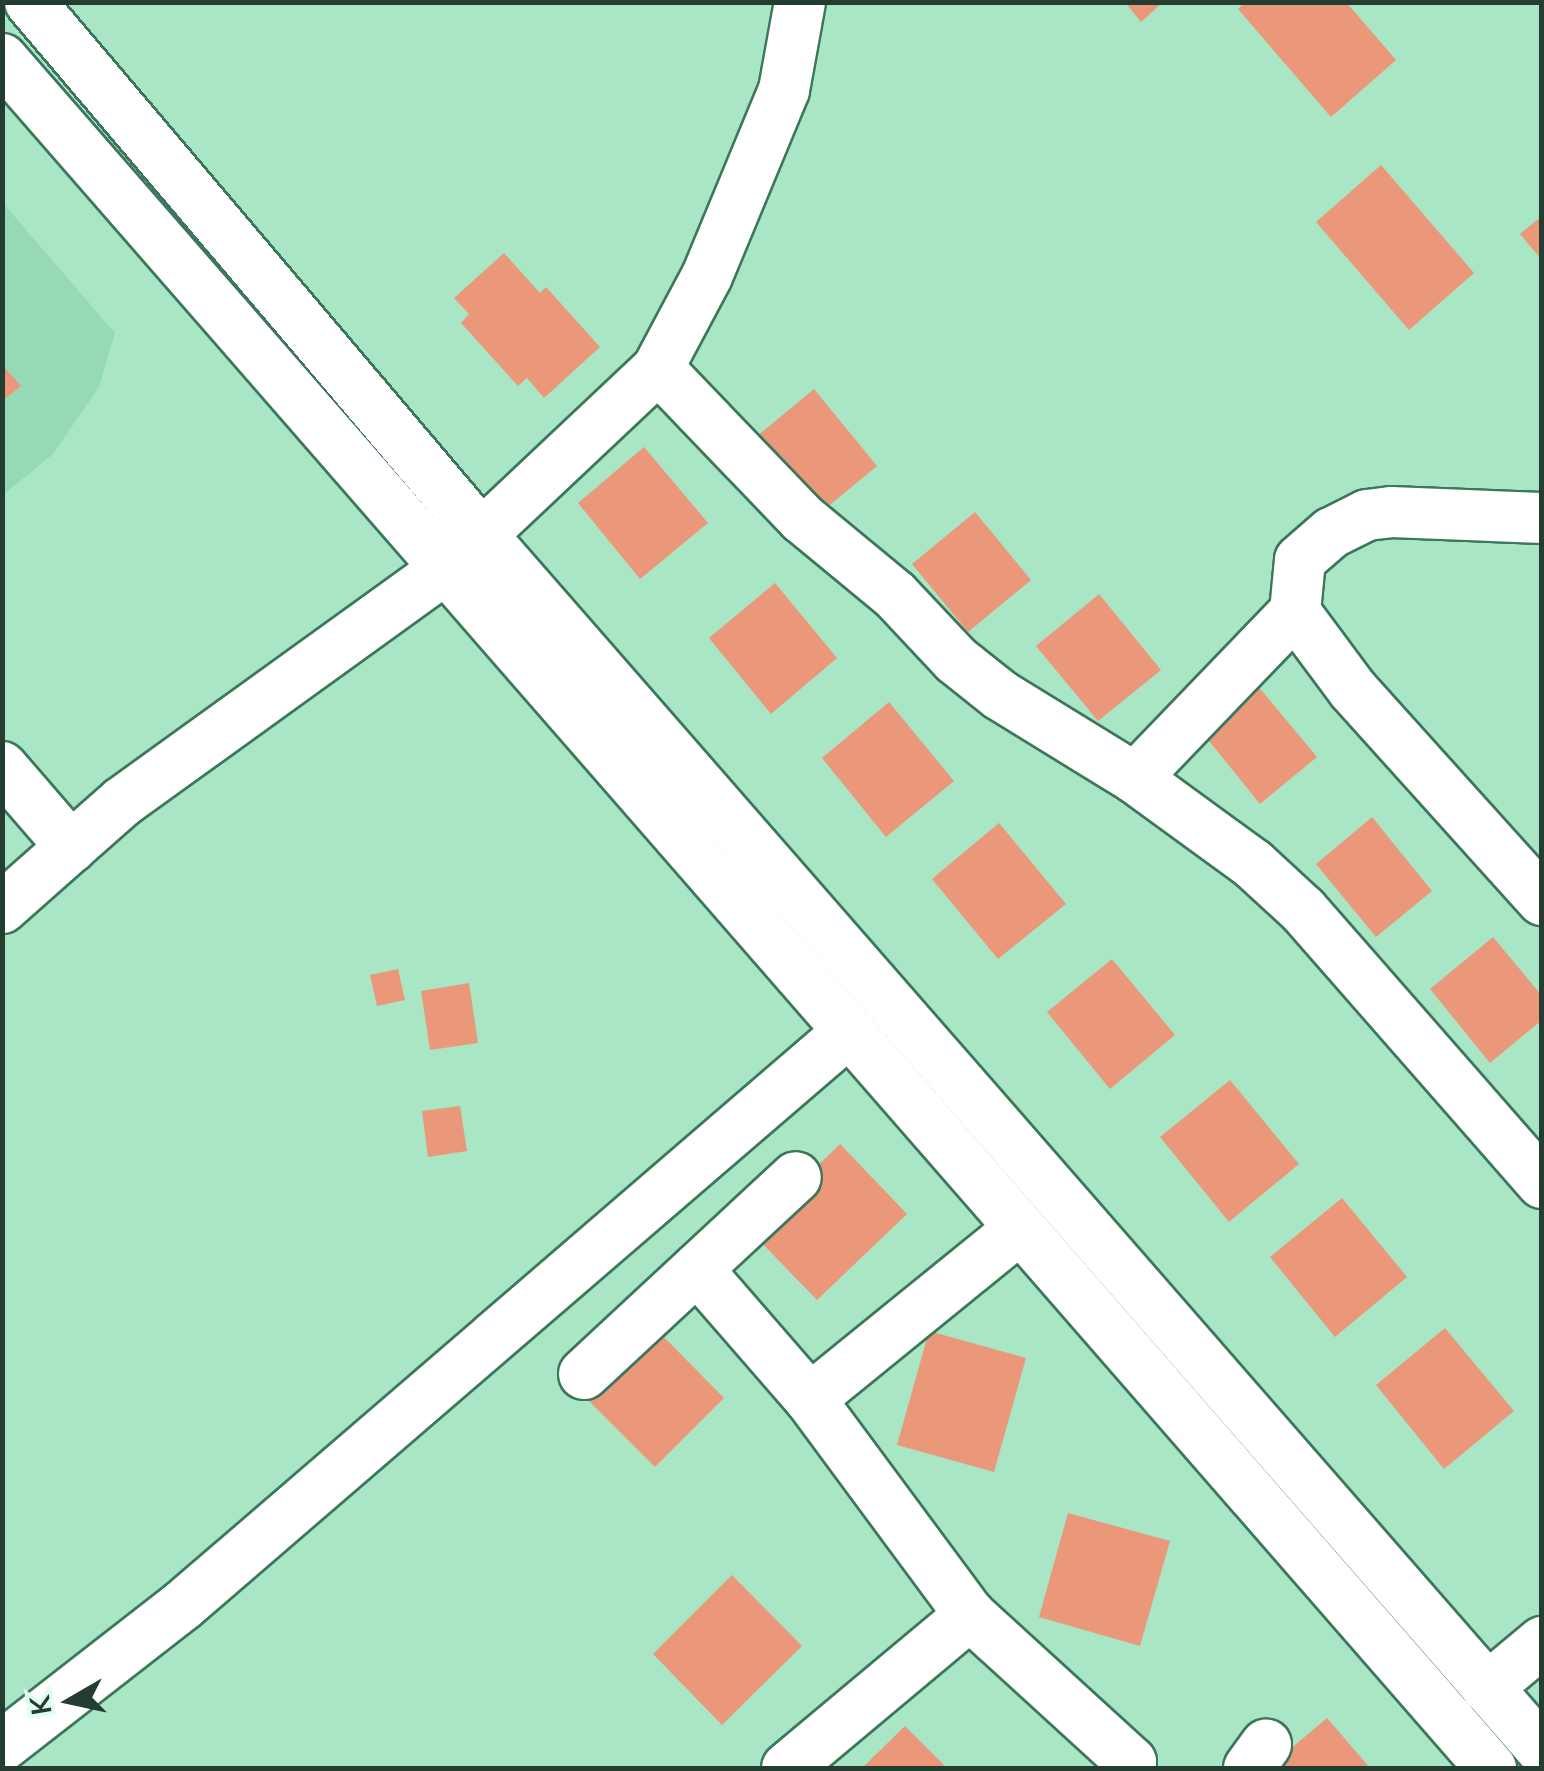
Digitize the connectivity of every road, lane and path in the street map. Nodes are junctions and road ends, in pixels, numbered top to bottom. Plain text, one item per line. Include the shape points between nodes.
1 (30, 2) edge
2 (800, 2) edge
3 (2, 58) edge
4 (658, 368) junction
5 (1542, 518) edge
6 (480, 534) junction
7 (444, 570) junction
8 (1296, 612) junction
9 (2, 768) edge
10 (1135, 778) junction
11 (72, 847) junction
12 (1542, 900) edge
13 (2, 908) edge
14 (846, 1034) junction
15 (796, 1177) dead end
16 (1542, 1184) edge
17 (1009, 1238) junction
18 (697, 1269) junction
19 (584, 1374) dead end
20 (810, 1399) junction
21 (1272, 1568) dead end
22 (970, 1615) junction
23 (1542, 1642) edge
24 (1512, 1694) edge
25 (2, 1746) edge
26 (1542, 1750) edge
27 (787, 1768) edge
28 (1123, 1768) edge
29 (1491, 1768) edge

1 - 6 street
2 - 4 street via 784,90 707,276
3 - 7 street
4 - 6 street
4 - 10 street via 803,518 895,595 956,660 1000,696
5 - 8 street via 1367,515 1331,533 1300,560
6 - 7 street
6 - 24 street
7 - 11 street via 122,802
7 - 14 street
8 - 10 street
8 - 12 street via 1353,690
9 - 11 street
10 - 16 street via 1253,864 1302,910
11 - 13 street
14 - 17 street
14 - 25 street via 184,1605
15 - 18 street
17 - 20 street
17 - 21 street
17 - 29 street
18 - 19 street
18 - 20 street
20 - 22 street
22 - 27 street
22 - 28 street via 1131,1762
23 - 24 street
24 - 26 street

